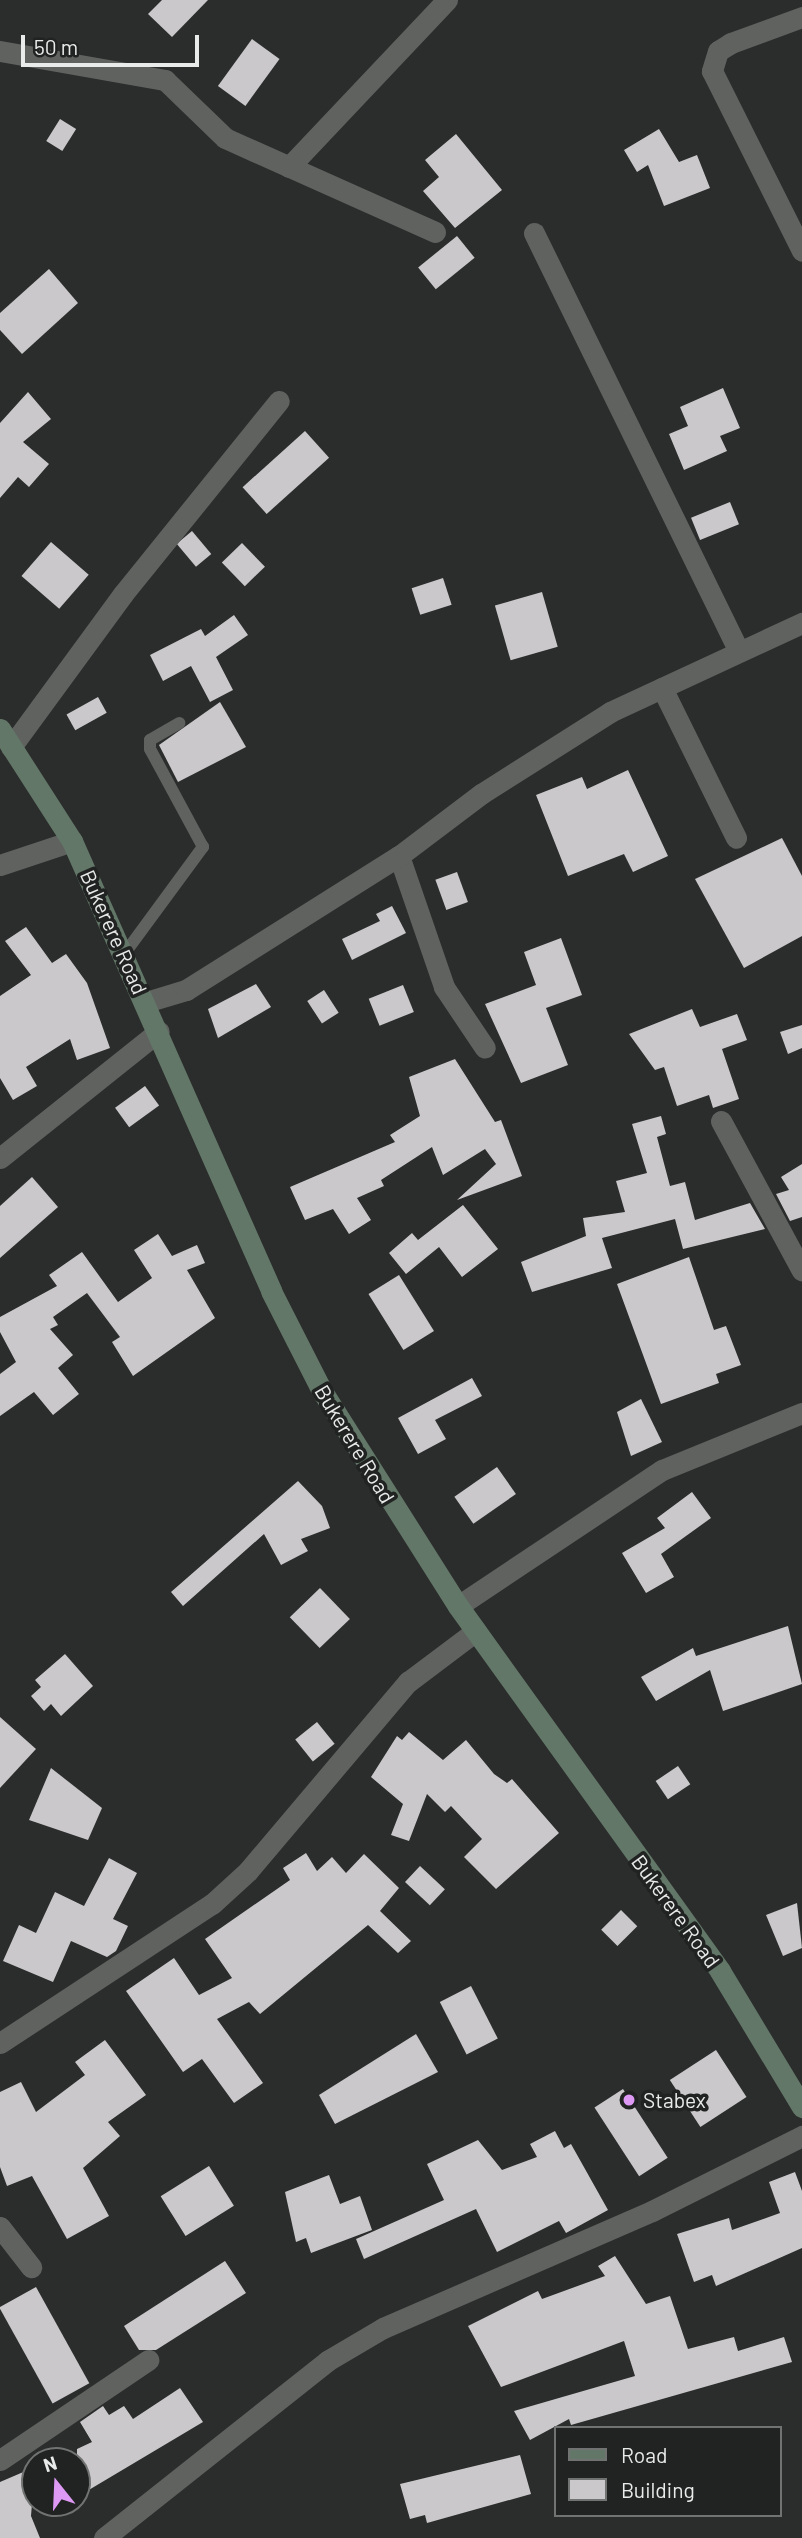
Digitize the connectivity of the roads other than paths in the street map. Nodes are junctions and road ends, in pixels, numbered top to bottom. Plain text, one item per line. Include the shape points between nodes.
1 (447, 0) edge
2 (802, 17) edge
3 (0, 51) edge
4 (289, 167) junction
5 (435, 232) dead end
6 (534, 233) dead end
7 (802, 251) edge
8 (279, 401) dead end
9 (802, 623) edge
10 (738, 649) junction
11 (662, 688) junction
12 (179, 723) dead end
13 (6, 738) edge
14 (736, 838) dead end
15 (72, 841) junction
16 (399, 856) junction
17 (0, 865) edge
18 (125, 953) junction
19 (146, 1002) junction
20 (159, 1031) junction
21 (485, 1048) dead end
22 (721, 1121) dead end
23 (0, 1158) edge
24 (802, 1272) edge
25 (802, 1413) edge
26 (458, 1606) junction
27 (476, 1631) junction
28 (0, 2043) edge
29 (802, 2107) edge
30 (802, 2136) edge
31 (0, 2227) edge
32 (31, 2267) dead end
33 (148, 2360) dead end
34 (0, 2460) edge
35 (104, 2538) edge

1 - 4 street
2 - 7 street via 731,43 718,51 712,71
3 - 4 street via 165,80 225,138
4 - 5 street
6 - 10 street
8 - 13 street
9 - 10 street
10 - 11 street
11 - 14 street
11 - 16 street via 610,712 481,794
12 - 18 lane via 150,740 150,749 203,847
13 - 15 main road, Bukerere Road
15 - 17 street
15 - 18 main road, Bukerere Road
16 - 19 street via 186,990
16 - 21 street via 444,987
18 - 19 main road, Bukerere Road
19 - 20 main road, Bukerere Road
20 - 23 street
20 - 26 main road, Bukerere Road via 271,1291 322,1391
22 - 24 street
25 - 26 street via 662,1470
26 - 27 main road, Bukerere Road
27 - 28 street via 408,1682 221,1896
27 - 29 main road, Bukerere Road via 720,1971
30 - 35 street via 627,2222 383,2328 327,2361
31 - 32 street
33 - 34 street

